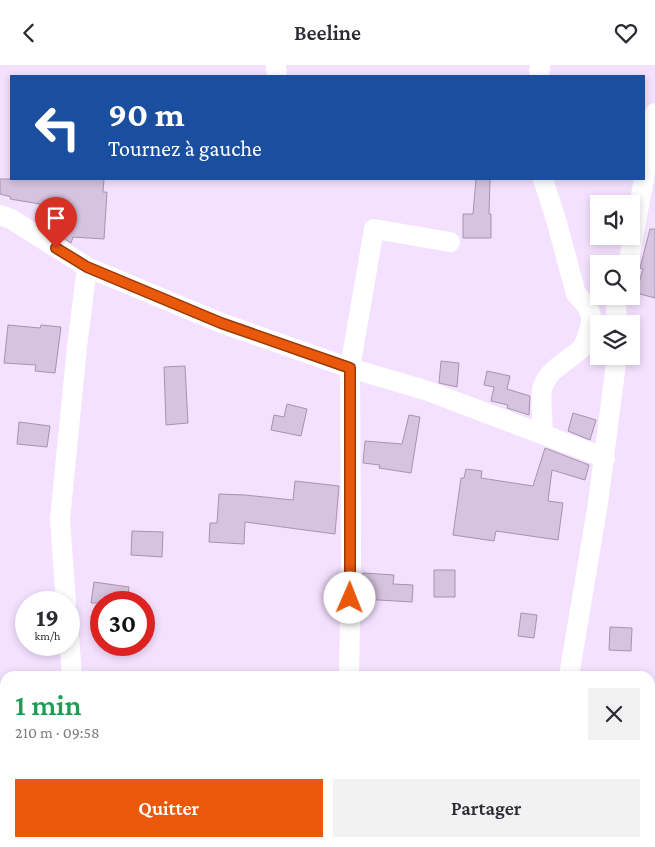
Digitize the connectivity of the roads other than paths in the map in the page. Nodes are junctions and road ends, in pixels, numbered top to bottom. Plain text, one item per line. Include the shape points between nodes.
1 (655, 113) edge
2 (645, 173) edge
3 (543, 180) edge
4 (644, 180) edge
5 (0, 215) edge
6 (450, 242) dead end
7 (630, 255) edge
8 (87, 267) junction
9 (616, 365) edge
10 (350, 368) junction
11 (543, 433) junction
12 (605, 458) junction
13 (65, 591) edge
14 (70, 656) edge
15 (72, 671) edge
16 (349, 671) edge
17 (570, 671) edge

1 - 2 street
3 - 11 street via 576,294 593,321 583,348 558,366 542,391
4 - 7 street
5 - 8 street
6 - 10 street via 374,229
8 - 10 street via 221,323
8 - 13 street via 60,519
9 - 12 street
10 - 11 street via 428,391
10 - 16 street
11 - 12 street
12 - 17 street
14 - 15 street

